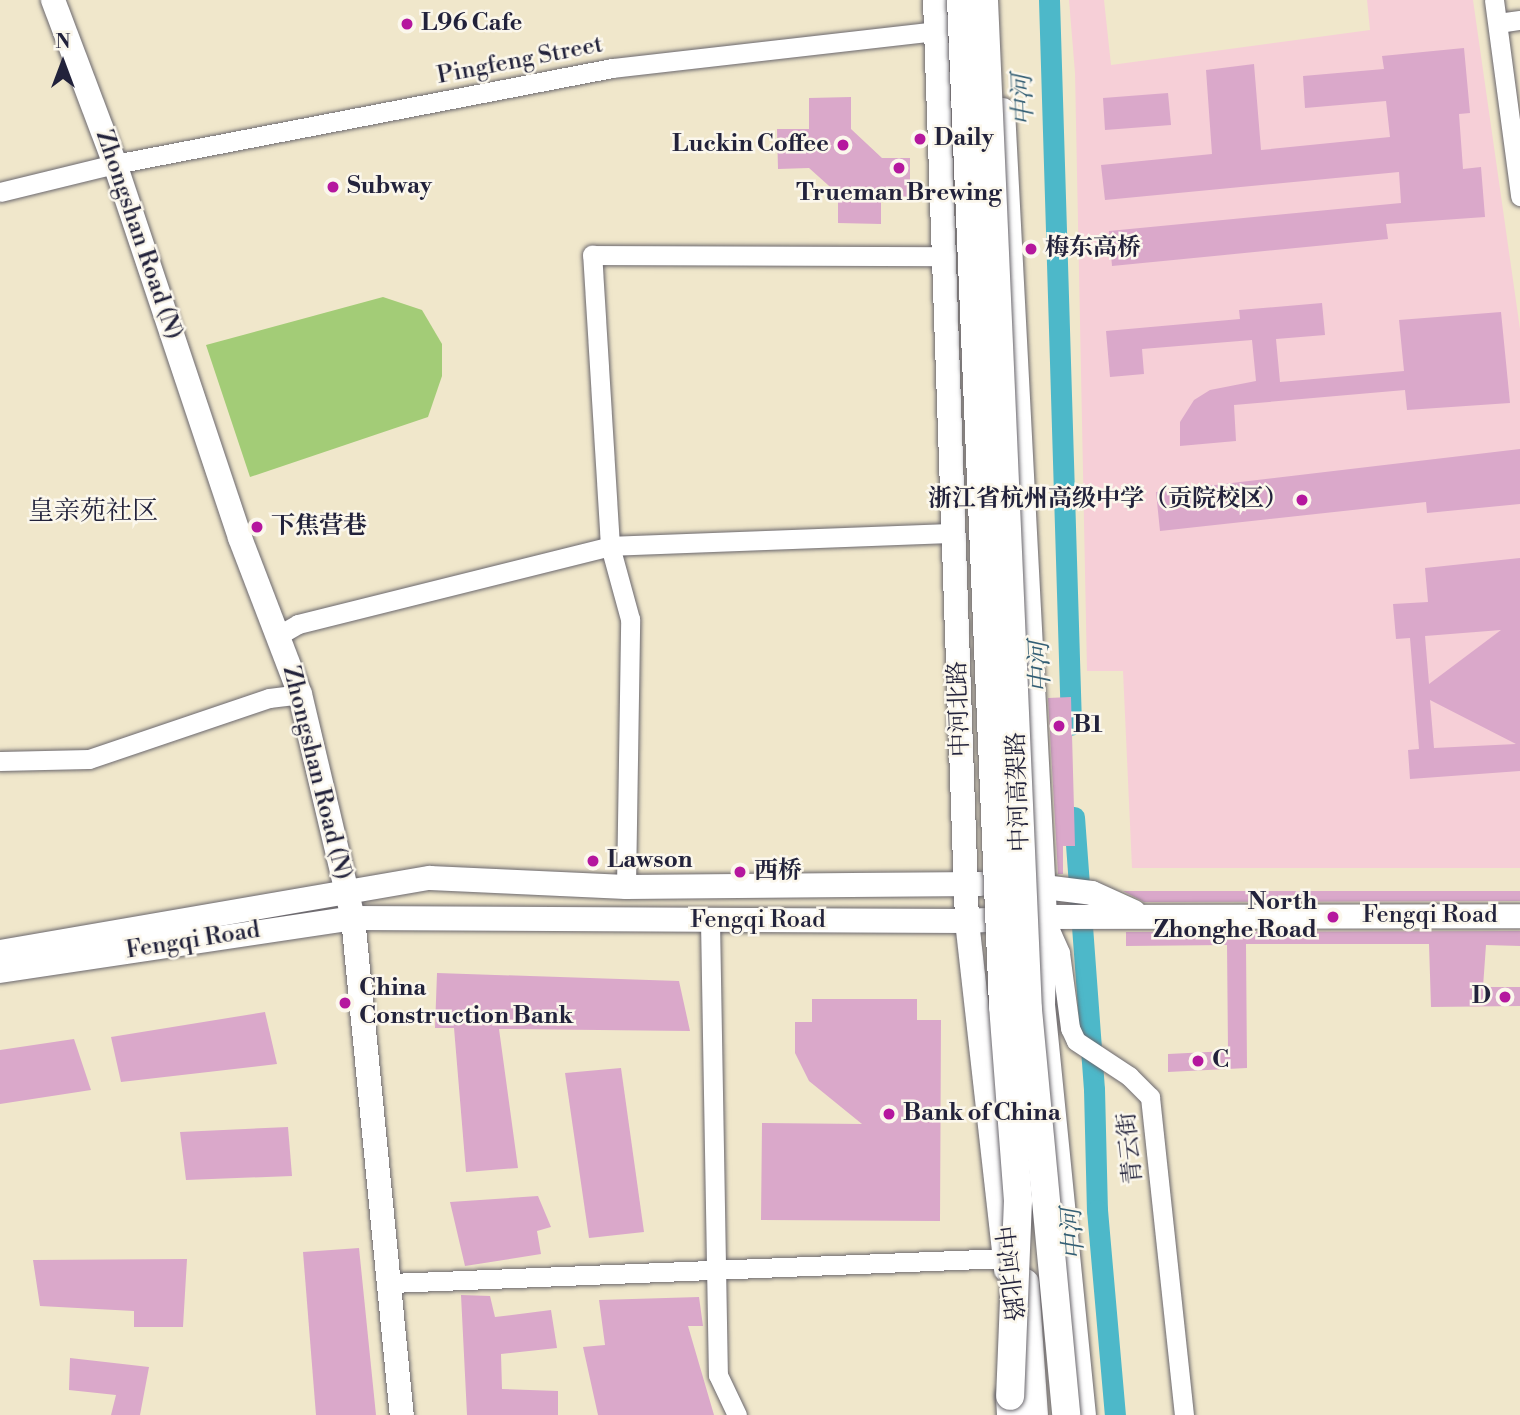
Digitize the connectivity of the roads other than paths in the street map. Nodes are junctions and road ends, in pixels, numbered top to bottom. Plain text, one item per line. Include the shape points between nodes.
1 (53, 0) edge
2 (935, 0) edge
3 (961, 0) edge
4 (985, 0) edge
5 (998, 0) edge
6 (1494, 0) edge
7 (1520, 20) edge
8 (1498, 23) junction
9 (937, 31) junction
10 (116, 164) junction
11 (0, 192) edge
12 (1520, 196) edge
13 (944, 256) junction
14 (954, 533) junction
15 (610, 546) junction
16 (279, 635) junction
17 (300, 694) junction
18 (0, 761) edge
19 (966, 884) junction
20 (626, 887) junction
21 (1054, 887) junction
22 (347, 893) junction
23 (1093, 905) junction
24 (1520, 916) edge
25 (1056, 917) junction
26 (353, 918) junction
27 (710, 921) junction
28 (967, 921) junction
29 (0, 952) edge
30 (0, 971) edge
31 (1018, 1200) junction
32 (1005, 1258) junction
33 (716, 1270) junction
34 (391, 1283) junction
35 (402, 1415) edge
36 (737, 1415) edge
37 (1011, 1415) edge
38 (1022, 1415) edge
39 (1034, 1415) edge
40 (1066, 1415) edge
41 (1084, 1415) edge
42 (1184, 1415) edge

1 - 10 main road, Zhongshan Road (N)
2 - 9 main road, 中河北路
3 - 31 highway, 中河高架路, bridge via 1002,992
4 - 40 highway, 中河高架路, bridge via 1028,1010
5 - 21 main road
6 - 8 street
7 - 8 street
8 - 12 street
9 - 10 street, Pingfeng Street via 612,68
9 - 13 main road, 中河北路
10 - 11 street, Pingfeng Street
10 - 16 main road, Zhongshan Road (N) via 217,471
13 - 14 main road, 中河北路
13 - 15 street via 592,255
14 - 15 street
14 - 19 main road, 中河北路
15 - 16 street via 299,624
15 - 20 street via 630,620
16 - 17 main road, Zhongshan Road (N)
17 - 18 street via 269,698 89,759
17 - 22 main road, Zhongshan Road (N)
19 - 20 main road
19 - 21 main road
19 - 28 main road, 中河北路
20 - 22 main road via 429,878
21 - 23 main road
21 - 25 main road
22 - 26 main road, Zhongshan Road (N)
22 - 29 main road
23 - 24 main road, Fengqi Road via 1144,916
23 - 25 main road, Fengqi Road
25 - 28 main road, Fengqi Road
25 - 41 main road via 1043,1005
25 - 42 street, 青云街 via 1069,1028 1076,1041 1129,1076 1150,1097
26 - 27 main road, Fengqi Road
26 - 30 main road, Fengqi Road
26 - 34 main road, Zhongshan Road (N)
27 - 28 main road, Fengqi Road
27 - 33 street
28 - 32 main road, 中河北路
31 - 37 highway, bridge
31 - 39 highway, 中河高架路, bridge
32 - 33 street
32 - 38 main road, 中河北路
33 - 34 street
33 - 36 street via 718,1375
34 - 35 main road, Zhongshan Road (N)

